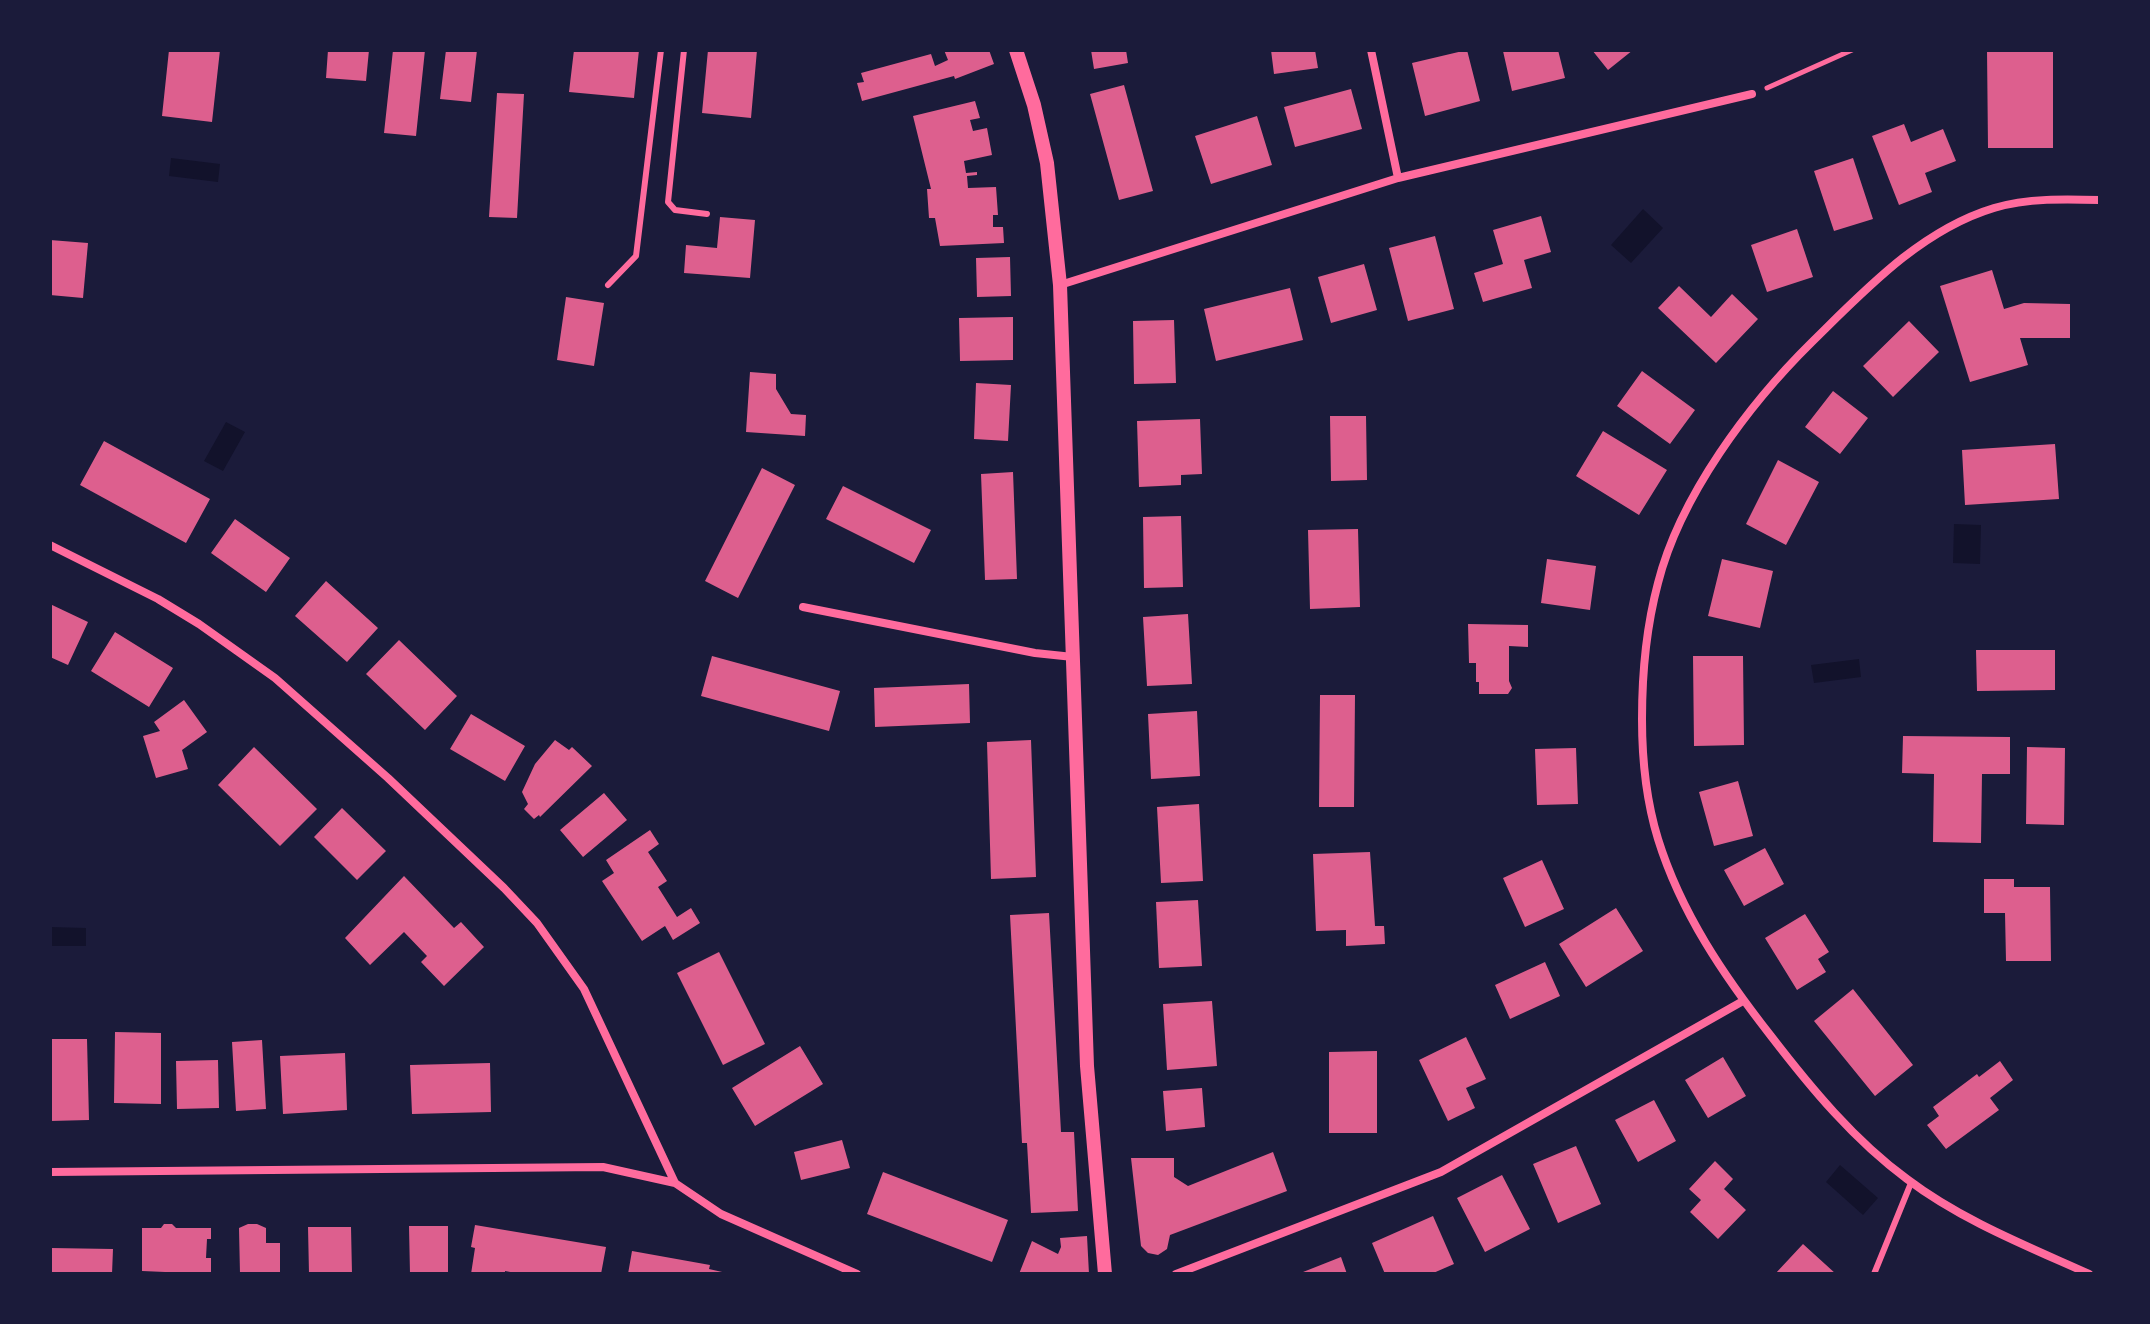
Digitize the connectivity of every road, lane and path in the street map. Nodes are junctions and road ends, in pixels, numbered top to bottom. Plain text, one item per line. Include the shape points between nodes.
1 (661, 50) edge
2 (684, 50) edge
3 (1016, 50) edge
4 (1371, 50) edge
5 (1852, 50) edge
6 (1752, 94) joint
7 (1398, 178) junction
8 (2100, 200) edge
9 (707, 214) dead end
10 (608, 285) dead end
11 (1060, 285) junction
12 (50, 545) edge
13 (803, 607) dead end
14 (1073, 657) junction
15 (1743, 1001) junction
16 (50, 1172) edge
17 (675, 1183) junction
18 (1911, 1183) junction
19 (857, 1274) edge
20 (1105, 1274) edge
21 (1176, 1274) edge
22 (1874, 1274) edge
23 (2089, 1274) edge

1 - 10 lane via 636,256
2 - 9 lane via 668,202 675,210
3 - 11 street via 1047,163
4 - 7 street
5 - 6 path
6 - 7 street
7 - 11 street
8 - 15 street via 2059,199 1977,214 1925,242 1873,282 1783,371 1745,418 1673,538 1647,629 1642,755 1648,797 1673,881
11 - 14 street
12 - 17 street via 158,599 275,678 504,888 537,923 584,989
13 - 14 street
14 - 20 street via 1087,1066
15 - 18 street via 1827,1105
15 - 21 street via 1441,1172
16 - 17 street via 603,1167
17 - 19 street via 721,1214
18 - 22 lane
18 - 23 street via 1964,1215

